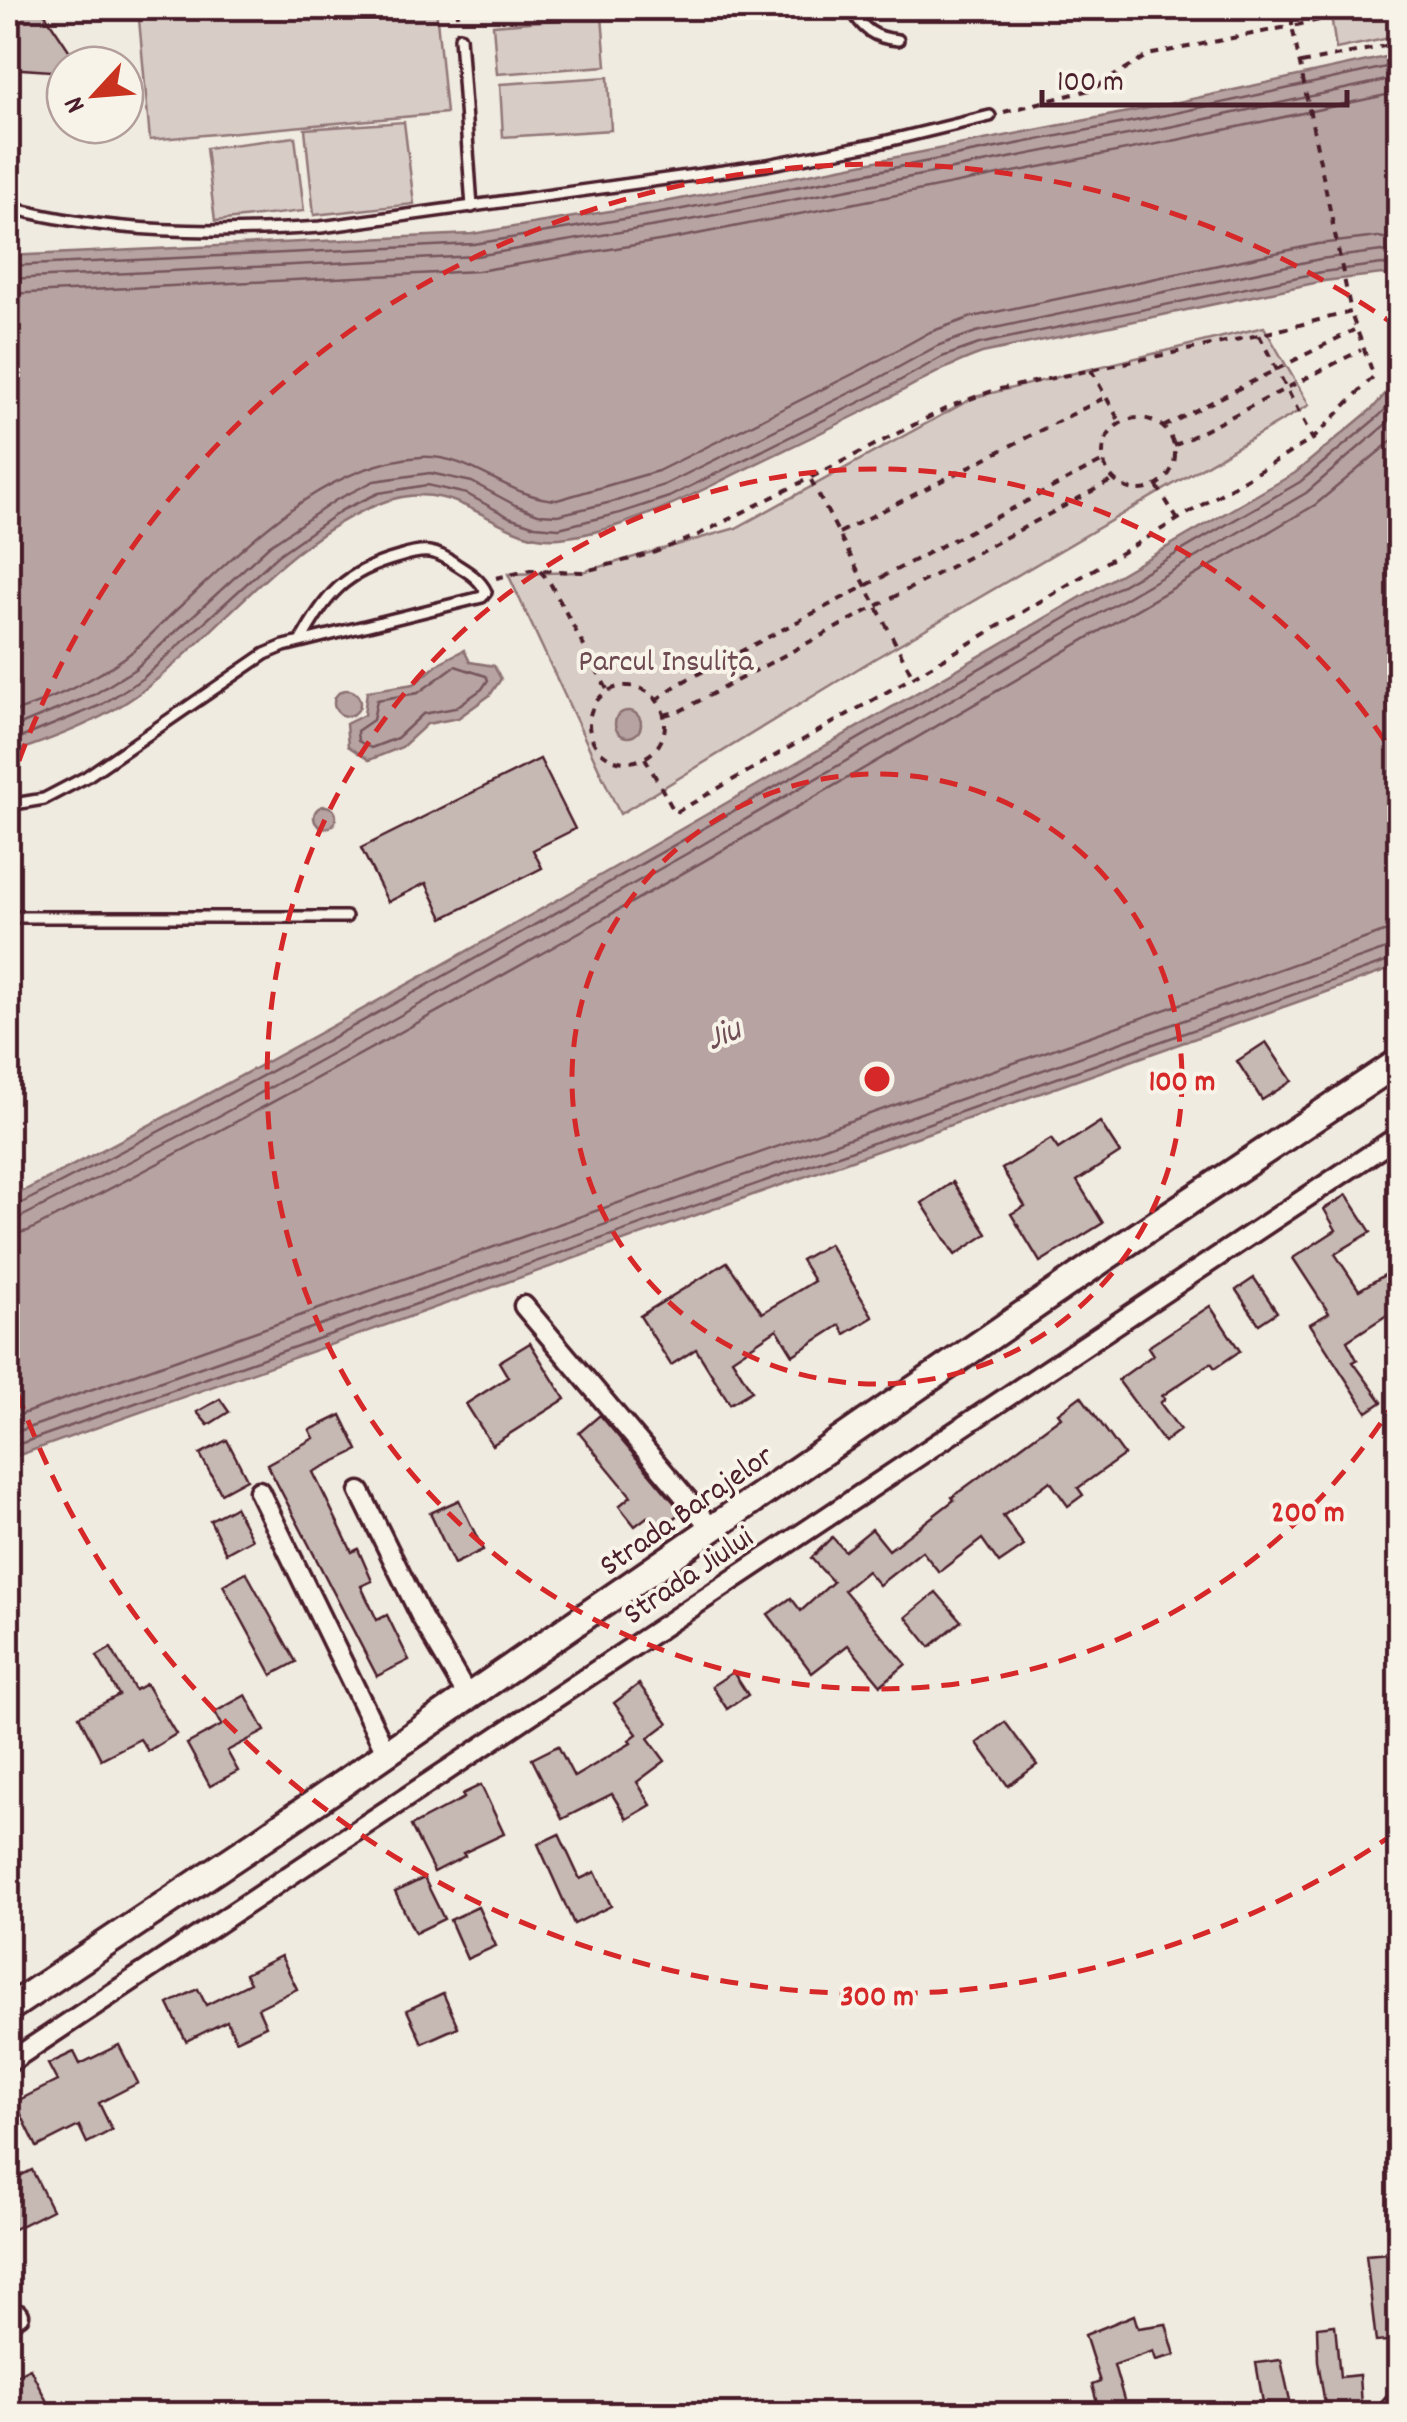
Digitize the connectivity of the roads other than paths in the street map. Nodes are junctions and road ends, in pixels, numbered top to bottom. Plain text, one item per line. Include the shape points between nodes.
1 (851, 8) edge
2 (460, 37) dead end
3 (898, 40) dead end
4 (990, 116) road end
5 (8, 207) edge
6 (472, 208) junction
7 (300, 642) junction
8 (8, 806) edge
9 (8, 916) edge
10 (346, 917) dead end
11 (1400, 1062) edge
12 (1400, 1135) edge
13 (524, 1306) dead end
14 (259, 1491) dead end
15 (360, 1492) dead end
16 (712, 1529) junction
17 (468, 1697) junction
18 (386, 1752) junction
19 (8, 2009) edge
20 (8, 2063) edge
21 (1400, 2397) edge
22 (1385, 2414) edge

1 - 3 lane via 868,31
2 - 6 lane
4 - 6 lane via 767,165
5 - 6 lane via 160,232 321,227
7 - 7 lane via 482,598 486,592 432,550 375,564 344,582
7 - 8 lane via 265,654 86,776 44,799
9 - 10 lane
11 - 16 main road, Strada Barajelor
12 - 20 street, Strada Jiului
13 - 16 street
14 - 18 street
15 - 17 street
16 - 17 main road, Strada Barajelor
17 - 18 main road, Strada Barajelor
18 - 19 main road, Strada Barajelor
21 - 22 street

